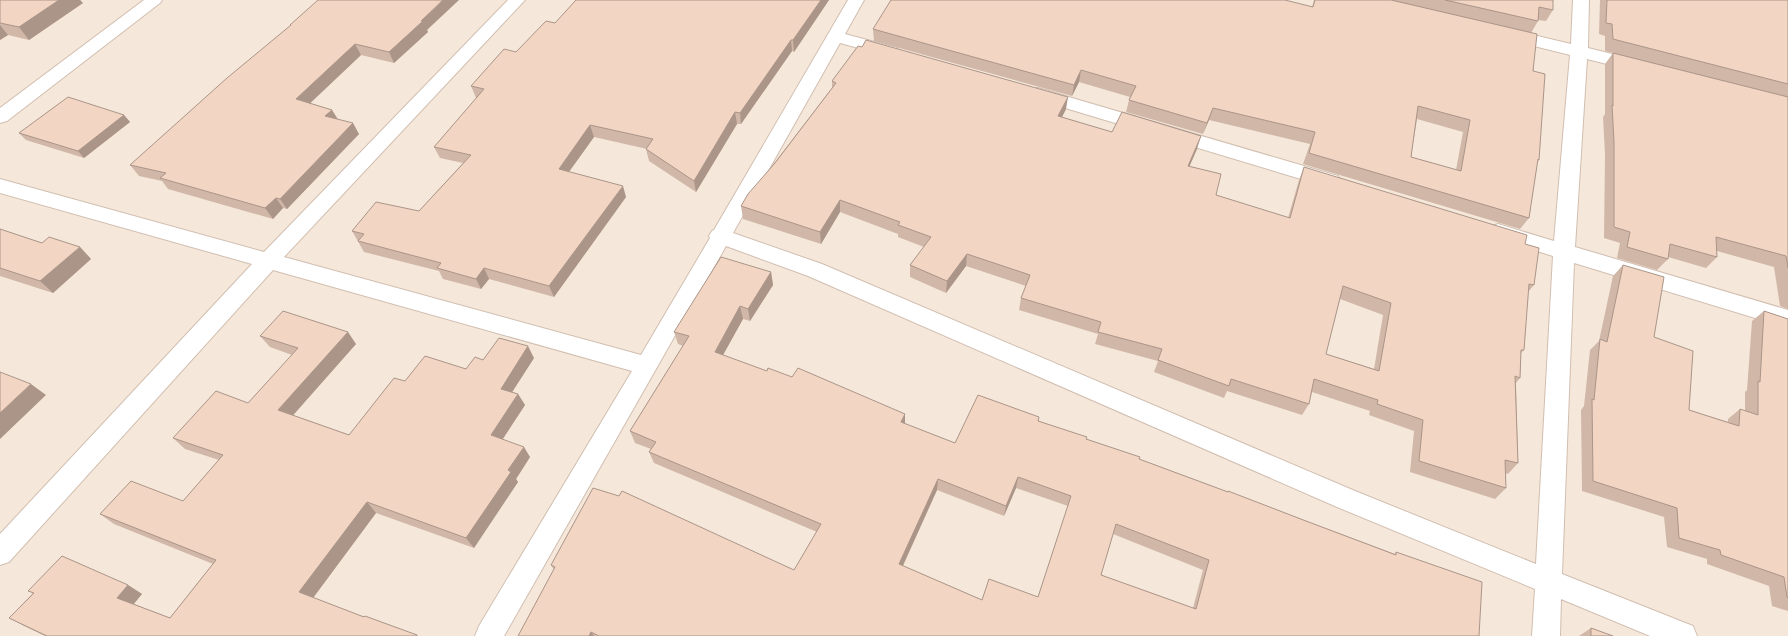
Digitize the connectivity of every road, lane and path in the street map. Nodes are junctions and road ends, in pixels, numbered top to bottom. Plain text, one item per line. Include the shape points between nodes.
1 (154, 0) edge
2 (517, 0) edge
3 (856, 0) edge
4 (1580, 0) edge
5 (1494, 31) edge
6 (835, 36) junction
7 (1579, 51) junction
8 (910, 58) edge
9 (1657, 71) edge
10 (1023, 90) edge
11 (0, 117) edge
12 (0, 186) edge
13 (1350, 187) edge
14 (1480, 226) edge
15 (719, 236) junction
16 (1564, 252) junction
17 (268, 262) junction
18 (1788, 319) edge
19 (647, 366) junction
20 (0, 553) edge
21 (1548, 580) junction
22 (489, 636) edge
23 (1546, 636) edge
24 (1683, 636) edge

1 - 11 street
2 - 17 street
3 - 6 street
4 - 7 street
5 - 7 street
6 - 8 street
6 - 15 street
7 - 9 street
7 - 16 street
10 - 13 street
12 - 17 street
14 - 16 street
15 - 19 street
15 - 21 street via 815,270 1346,498
16 - 18 street
16 - 21 street
17 - 19 street
17 - 20 street
19 - 22 street
21 - 23 street
21 - 24 street

